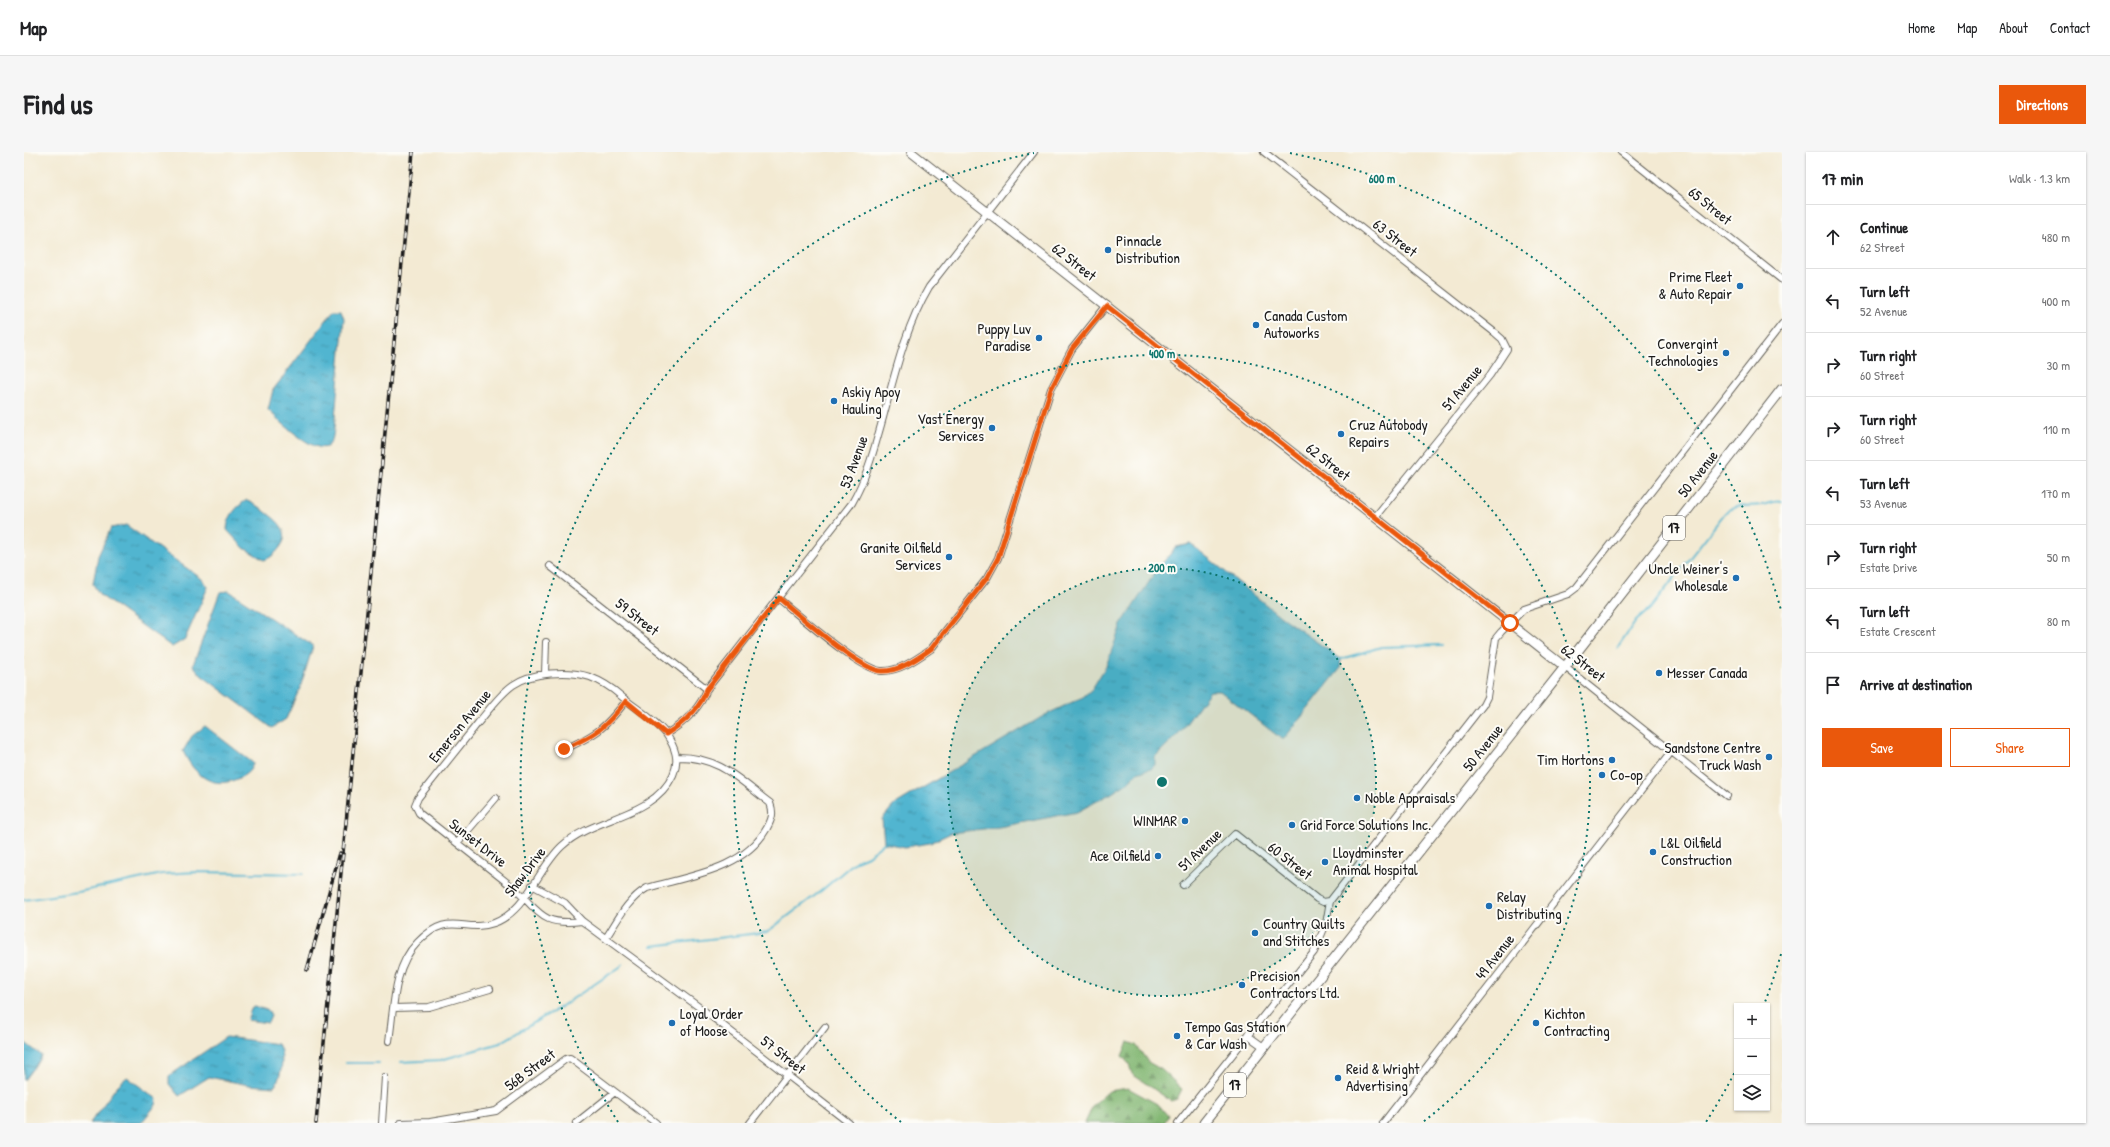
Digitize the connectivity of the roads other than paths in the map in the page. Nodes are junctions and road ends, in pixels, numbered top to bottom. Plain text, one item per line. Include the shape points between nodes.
1 (911, 152) edge
2 (1034, 152) edge
3 (1264, 152) edge
4 (1621, 152) edge
5 (986, 212) junction
6 (1782, 280) edge
7 (1107, 306) junction
8 (1782, 324) edge
9 (1507, 349) joint
10 (1782, 389) edge
11 (1375, 516) junction
12 (550, 566) dead end
13 (779, 598) junction
14 (1510, 623) junction
15 (546, 642) dead end
16 (1566, 667) junction
17 (544, 674) junction
18 (707, 689) junction
19 (626, 701) junction
20 (666, 734) junction
21 (564, 749) dead end
22 (1672, 751) junction
23 (678, 757) junction
24 (1727, 796) dead end
25 (496, 798) dead end
26 (419, 813) joint
27 (1235, 834) joint
28 (457, 843) junction
29 (532, 885) junction
30 (1182, 885) dead end
31 (524, 898) junction
32 (1330, 901) junction
33 (582, 921) junction
34 (606, 938) junction
35 (490, 989) dead end
36 (394, 1008) junction
37 (825, 1027) dead end
38 (1247, 1035) junction
39 (389, 1041) dead end
40 (1265, 1048) junction
41 (788, 1075) junction
42 (386, 1077) dead end
43 (615, 1092) junction
44 (430, 1122) edge
45 (382, 1123) edge
46 (401, 1123) edge
47 (576, 1123) edge
48 (656, 1123) edge
49 (750, 1123) edge
50 (849, 1123) edge
51 (1178, 1123) edge
52 (1204, 1123) edge
53 (1383, 1123) edge

1 - 5 main road, 62 Street
2 - 5 street, 53 Avenue
3 - 9 street, 63 Street via 1494,332 1502,339
4 - 6 street, 65 Street
5 - 7 main road, 62 Street
5 - 13 street, 53 Avenue via 929,287 918,307 862,486 841,519
7 - 11 main road, 62 Street
7 - 13 street via 1072,349 1051,389 1004,544 987,578 931,649 898,667 882,671 871,668
8 - 14 street via 1576,588 1568,594 1529,606 1519,612
9 - 11 street, 51 Avenue via 1490,375
10 - 16 main road, 50 Avenue / 17
11 - 14 main road, 62 Street
12 - 18 street, 59 Street
13 - 18 street, 53 Avenue
14 - 16 main road, 62 Street
14 - 32 street via 1496,638 1487,697 1483,705
15 - 17 street
16 - 22 street, 62 Street
16 - 40 main road, 50 Avenue / 17
17 - 19 street, Emerson Avenue via 588,676 614,690
17 - 26 street, Emerson Avenue via 526,678 503,692 418,798 415,805
18 - 20 street, 53 Avenue via 703,700 691,715
19 - 20 street, Emerson Avenue
19 - 21 street via 607,725 592,736
20 - 23 street
22 - 24 street, 62 Street
22 - 53 street, 49 Avenue
23 - 29 street, Shaw Drive via 668,786 657,797 589,828 569,841 544,865
23 - 34 street via 695,757 713,762 770,803 772,819 754,846 730,863 638,893 631,899
25 - 28 street
26 - 28 street, Sunset Drive
27 - 30 street, 51 Avenue
27 - 32 street, 60 Street via 1317,899 1323,902
28 - 31 street, Sunset Drive
29 - 31 street, Shaw Drive
29 - 33 street via 565,903
31 - 33 street, Sunset Drive via 543,917 557,923
31 - 36 street, Shaw Drive via 502,919 493,923 451,923 428,932 406,956 400,971
32 - 38 street via 1326,924 1314,952
33 - 34 street
34 - 41 street, 57 Street
35 - 36 street via 429,1006
36 - 39 street, Shaw Drive
37 - 41 street
38 - 40 street
38 - 51 street
40 - 52 main road, 50 Avenue / 17
41 - 49 street
41 - 50 street, 57 Street
42 - 45 street
43 - 44 street, 56B Street via 570,1058 566,1058 496,1111
43 - 47 street
43 - 48 street, 56B Street
44 - 46 street, 56B Street

